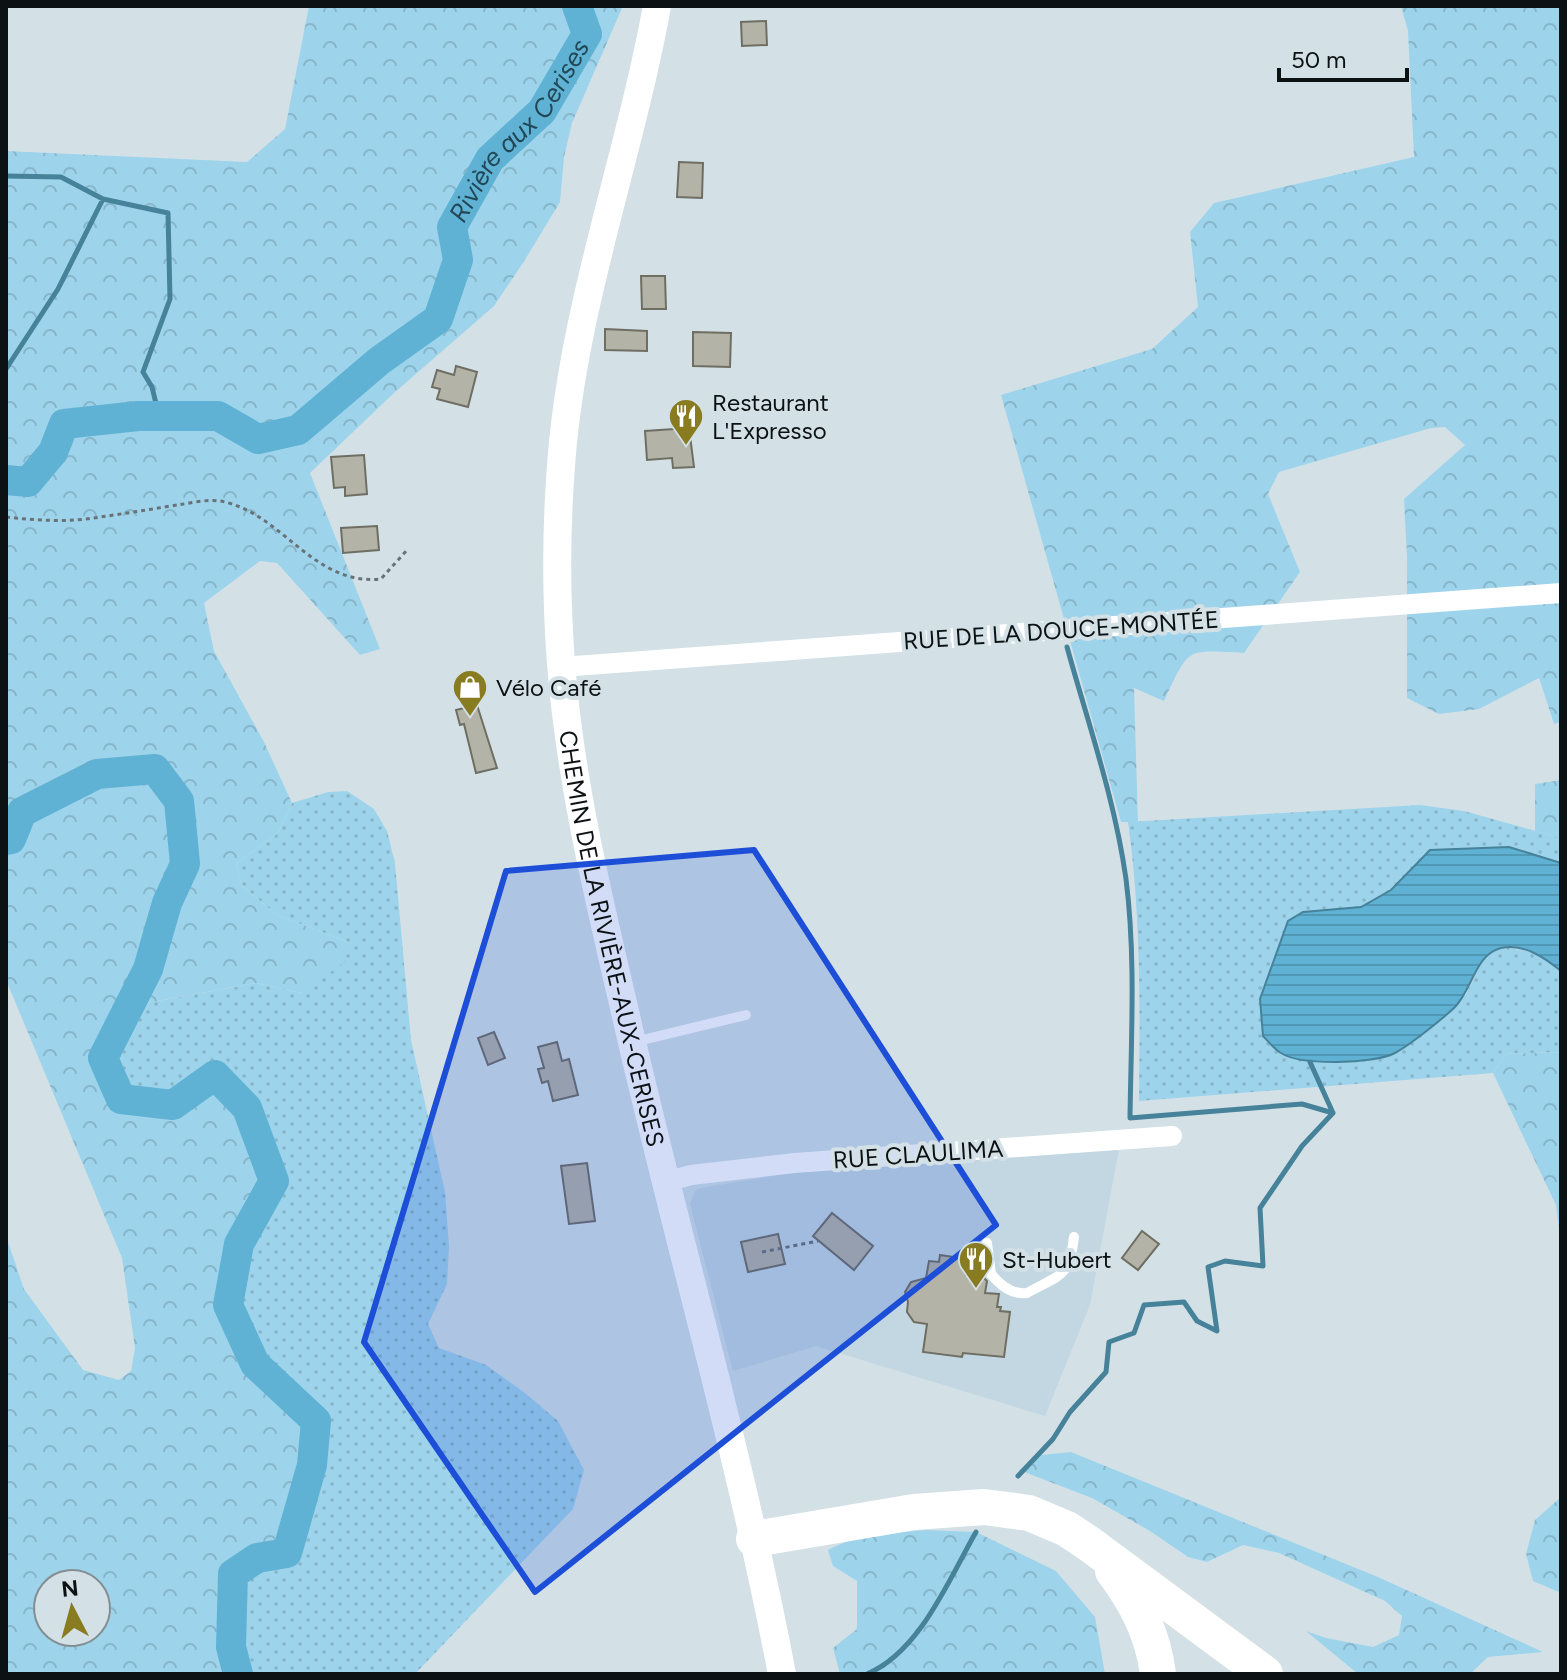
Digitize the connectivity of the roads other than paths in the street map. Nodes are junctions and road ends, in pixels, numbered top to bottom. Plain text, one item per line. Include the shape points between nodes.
1 (657, 6) edge
2 (1561, 593) edge
3 (561, 667) junction
4 (746, 1015) dead end
5 (632, 1042) junction
6 (1172, 1136) dead end
7 (666, 1182) junction
8 (1074, 1237) dead end
9 (987, 1243) dead end
10 (754, 1539) junction
11 (1088, 1543) junction
12 (782, 1674) edge
13 (1158, 1674) edge
14 (1265, 1674) edge

1 - 3 main road, CHEMIN DE LA RIVIÈRE-AUX-CERISES via 570,391 561,465
2 - 3 street, RUE DE LA DOUCE-MONTÉE
3 - 5 main road, CHEMIN DE LA RIVIÈRE-AUX-CERISES via 599,903
4 - 5 lane
5 - 7 main road, CHEMIN DE LA RIVIÈRE-AUX-CERISES
6 - 7 street, RUE CLAULIMA via 768,1165
7 - 10 main road, CHEMIN DE LA RIVIÈRE-AUX-CERISES
8 - 9 lane via 1067,1269 1020,1294 991,1274
10 - 11 highway via 914,1512 984,1507 1029,1513
10 - 12 main road, CHEMIN DE LA RIVIÈRE-AUX-CERISES
11 - 13 highway via 1139,1609
11 - 14 highway

